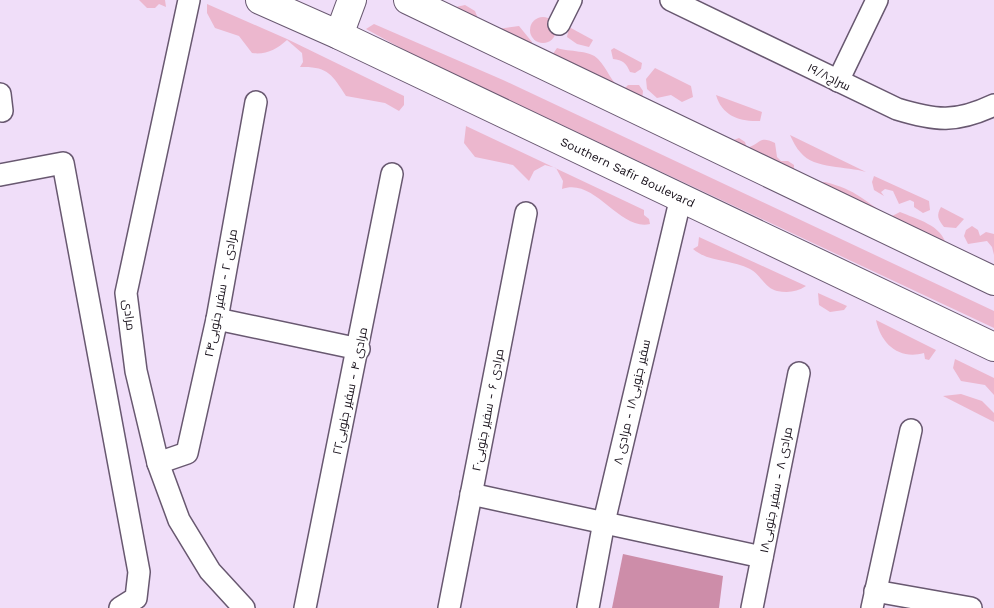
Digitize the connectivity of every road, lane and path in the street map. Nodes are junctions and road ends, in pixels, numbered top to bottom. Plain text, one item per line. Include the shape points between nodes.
1 (189, 0) edge
2 (260, 0) edge
3 (352, 0) edge
4 (408, 0) edge
5 (571, 0) edge
6 (671, 0) edge
7 (877, 0) edge
8 (559, 24) dead end
9 (338, 35) junction
10 (838, 81) junction
11 (256, 102) dead end
12 (994, 105) edge
13 (392, 174) dead end
14 (0, 175) edge
15 (681, 197) junction
16 (526, 213) dead end
17 (994, 280) edge
18 (217, 319) junction
19 (994, 347) edge
20 (359, 349) junction
21 (799, 373) dead end
22 (911, 430) dead end
23 (158, 462) junction
24 (472, 494) junction
25 (604, 522) junction
26 (762, 557) junction
27 (874, 600) edge
28 (120, 608) edge
29 (244, 608) edge
30 (306, 608) edge
31 (449, 608) edge
32 (588, 608) edge
33 (752, 608) edge
34 (970, 608) edge

1 - 23 street, مرادی via 126,293 136,371
2 - 9 main road, Southern Safir Boulevard
3 - 9 main road
4 - 17 main road
5 - 8 street
6 - 10 street, سراج۱۹/۸
7 - 10 street
9 - 15 main road, Southern Safir Boulevard
10 - 12 street, سراج۱۹/۸ via 897,109 927,118 954,118
11 - 18 street, مرادی ۲ - سفیر جنوبی۲۴
13 - 20 street, مرادی ۴ - سفیر جنوبی۲۲
14 - 28 street via 63,163 139,572 136,598
15 - 19 main road, Southern Safir Boulevard
15 - 25 street, سفیر جنوبی۱۸ - مرادی ۸
16 - 24 street, مرادی ۶ - سفیر جنوبی۲۰
18 - 20 street
18 - 23 street, مرادی ۲ - سفیر جنوبی۲۴ via 187,453
20 - 30 street, مرادی ۴ - سفیر جنوبی۲۲
21 - 26 street, مرادی ۸ - سفیر جنوبی۱۸
22 - 27 street
23 - 29 street, مرادی via 179,520 210,571
24 - 25 street
24 - 31 street, مرادی ۶ - سفیر جنوبی۲۰
25 - 26 street
25 - 32 street, سفیر جنوبی۱۸ - مرادی ۸
26 - 33 street, مرادی ۸ - سفیر جنوبی۱۸
27 - 34 street

